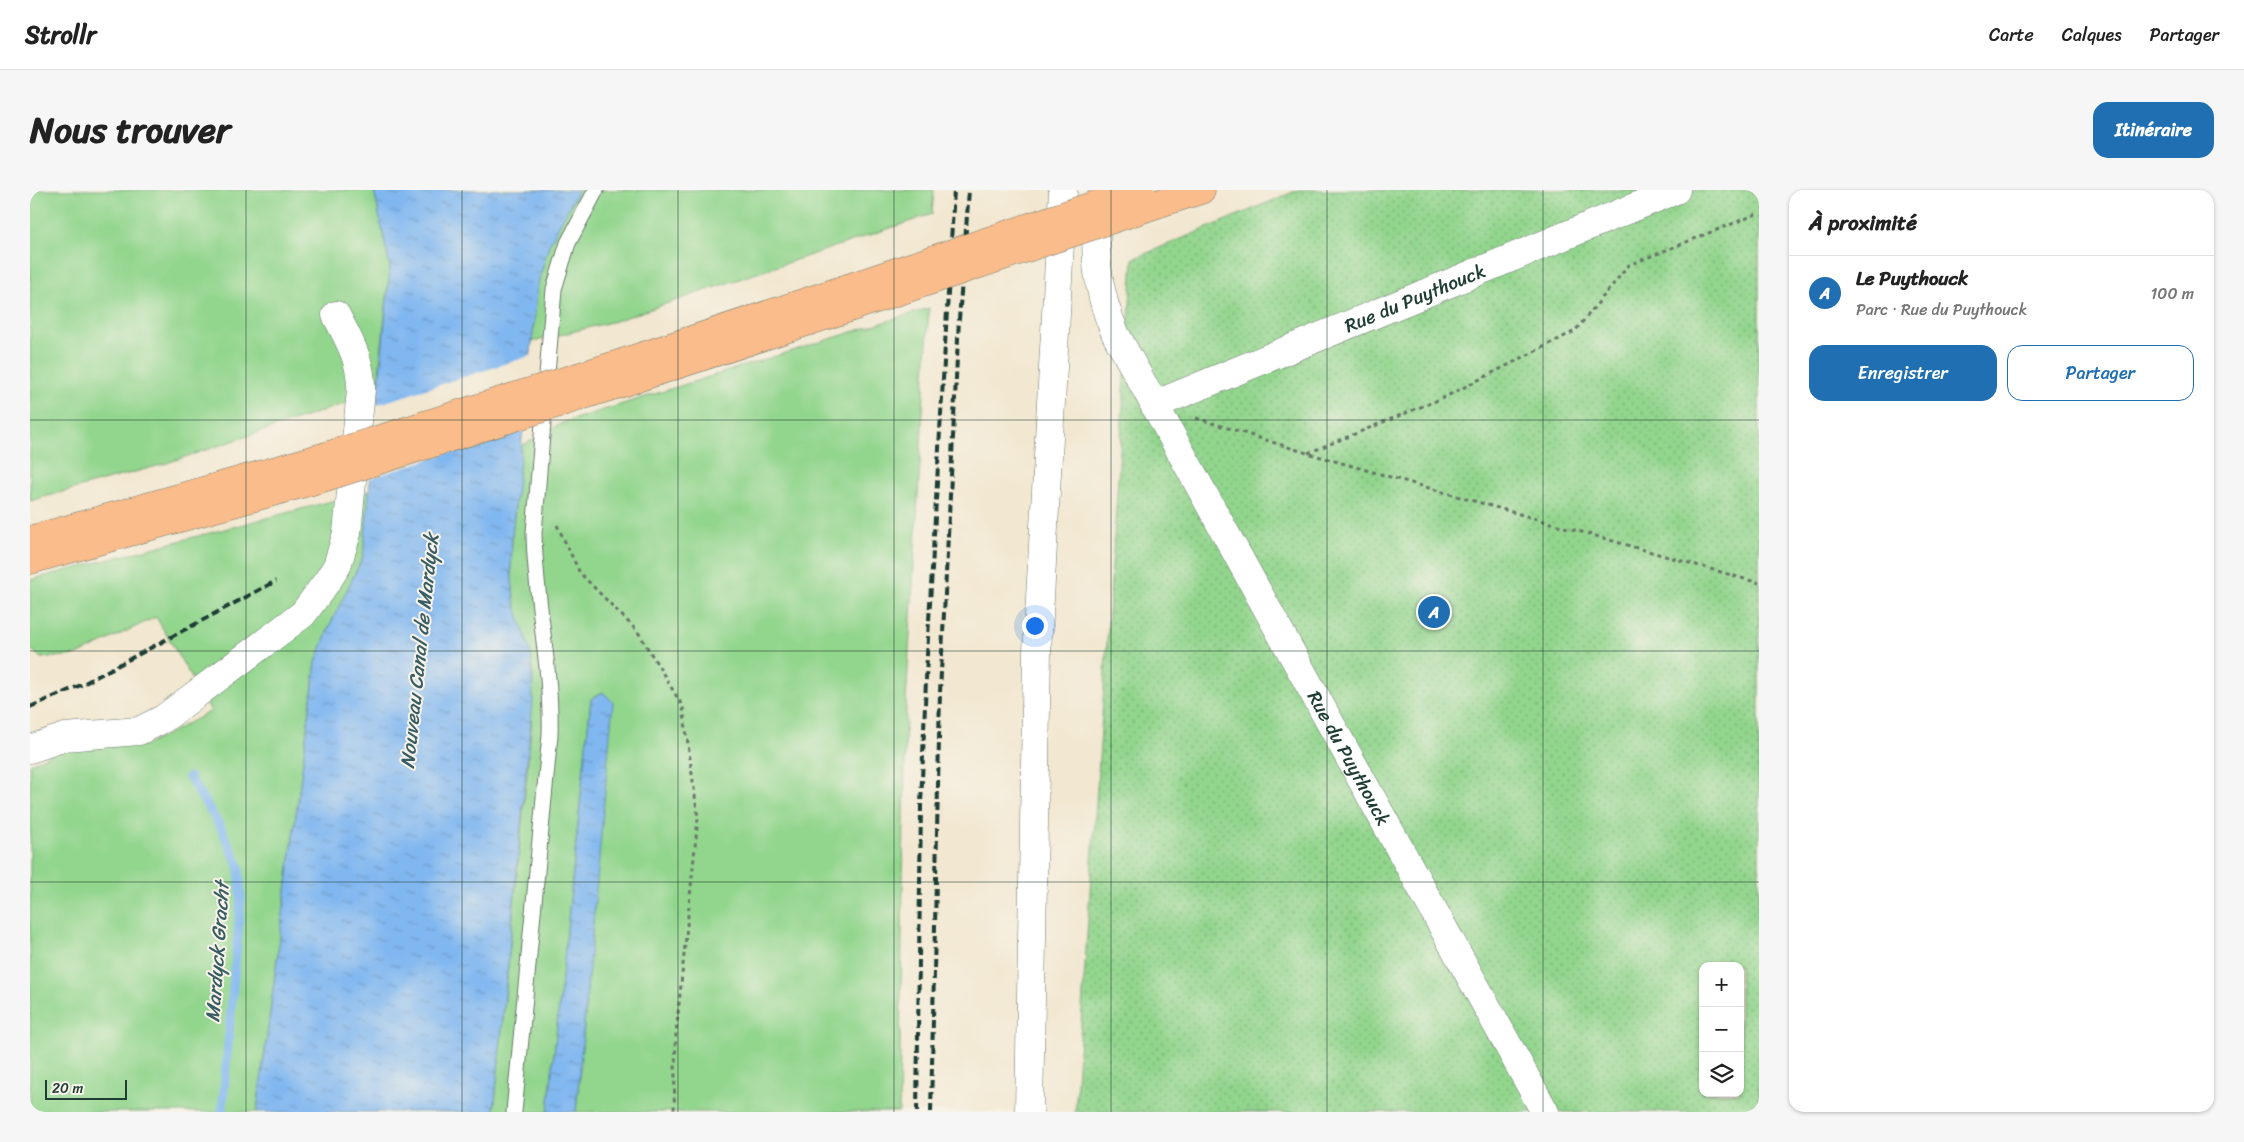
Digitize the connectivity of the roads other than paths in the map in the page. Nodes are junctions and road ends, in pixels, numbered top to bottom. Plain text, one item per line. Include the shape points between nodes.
1 (596, 190) edge
2 (1063, 190) edge
3 (1098, 190) edge
4 (1201, 190) edge
5 (1676, 190) edge
6 (1148, 197) edge
7 (336, 315) dead end
8 (1154, 405) junction
9 (324, 467) junction
10 (30, 540) edge
11 (30, 560) edge
12 (30, 749) edge
13 (514, 1112) edge
14 (1029, 1112) edge
15 (1544, 1112) edge

1 - 13 lane via 568,243 556,276 534,533 550,725
2 - 14 street via 1037,651
3 - 8 street, Rue du Puythouck via 1096,269 1101,294 1116,335
4 - 6 main road
5 - 8 street, Rue du Puythouck
6 - 9 main road, bridge via 624,373
7 - 12 street via 356,353 361,390 347,533 337,566 316,599 274,637 163,719 127,733 65,737
8 - 15 street, Rue du Puythouck
9 - 10 main road
9 - 11 main road

